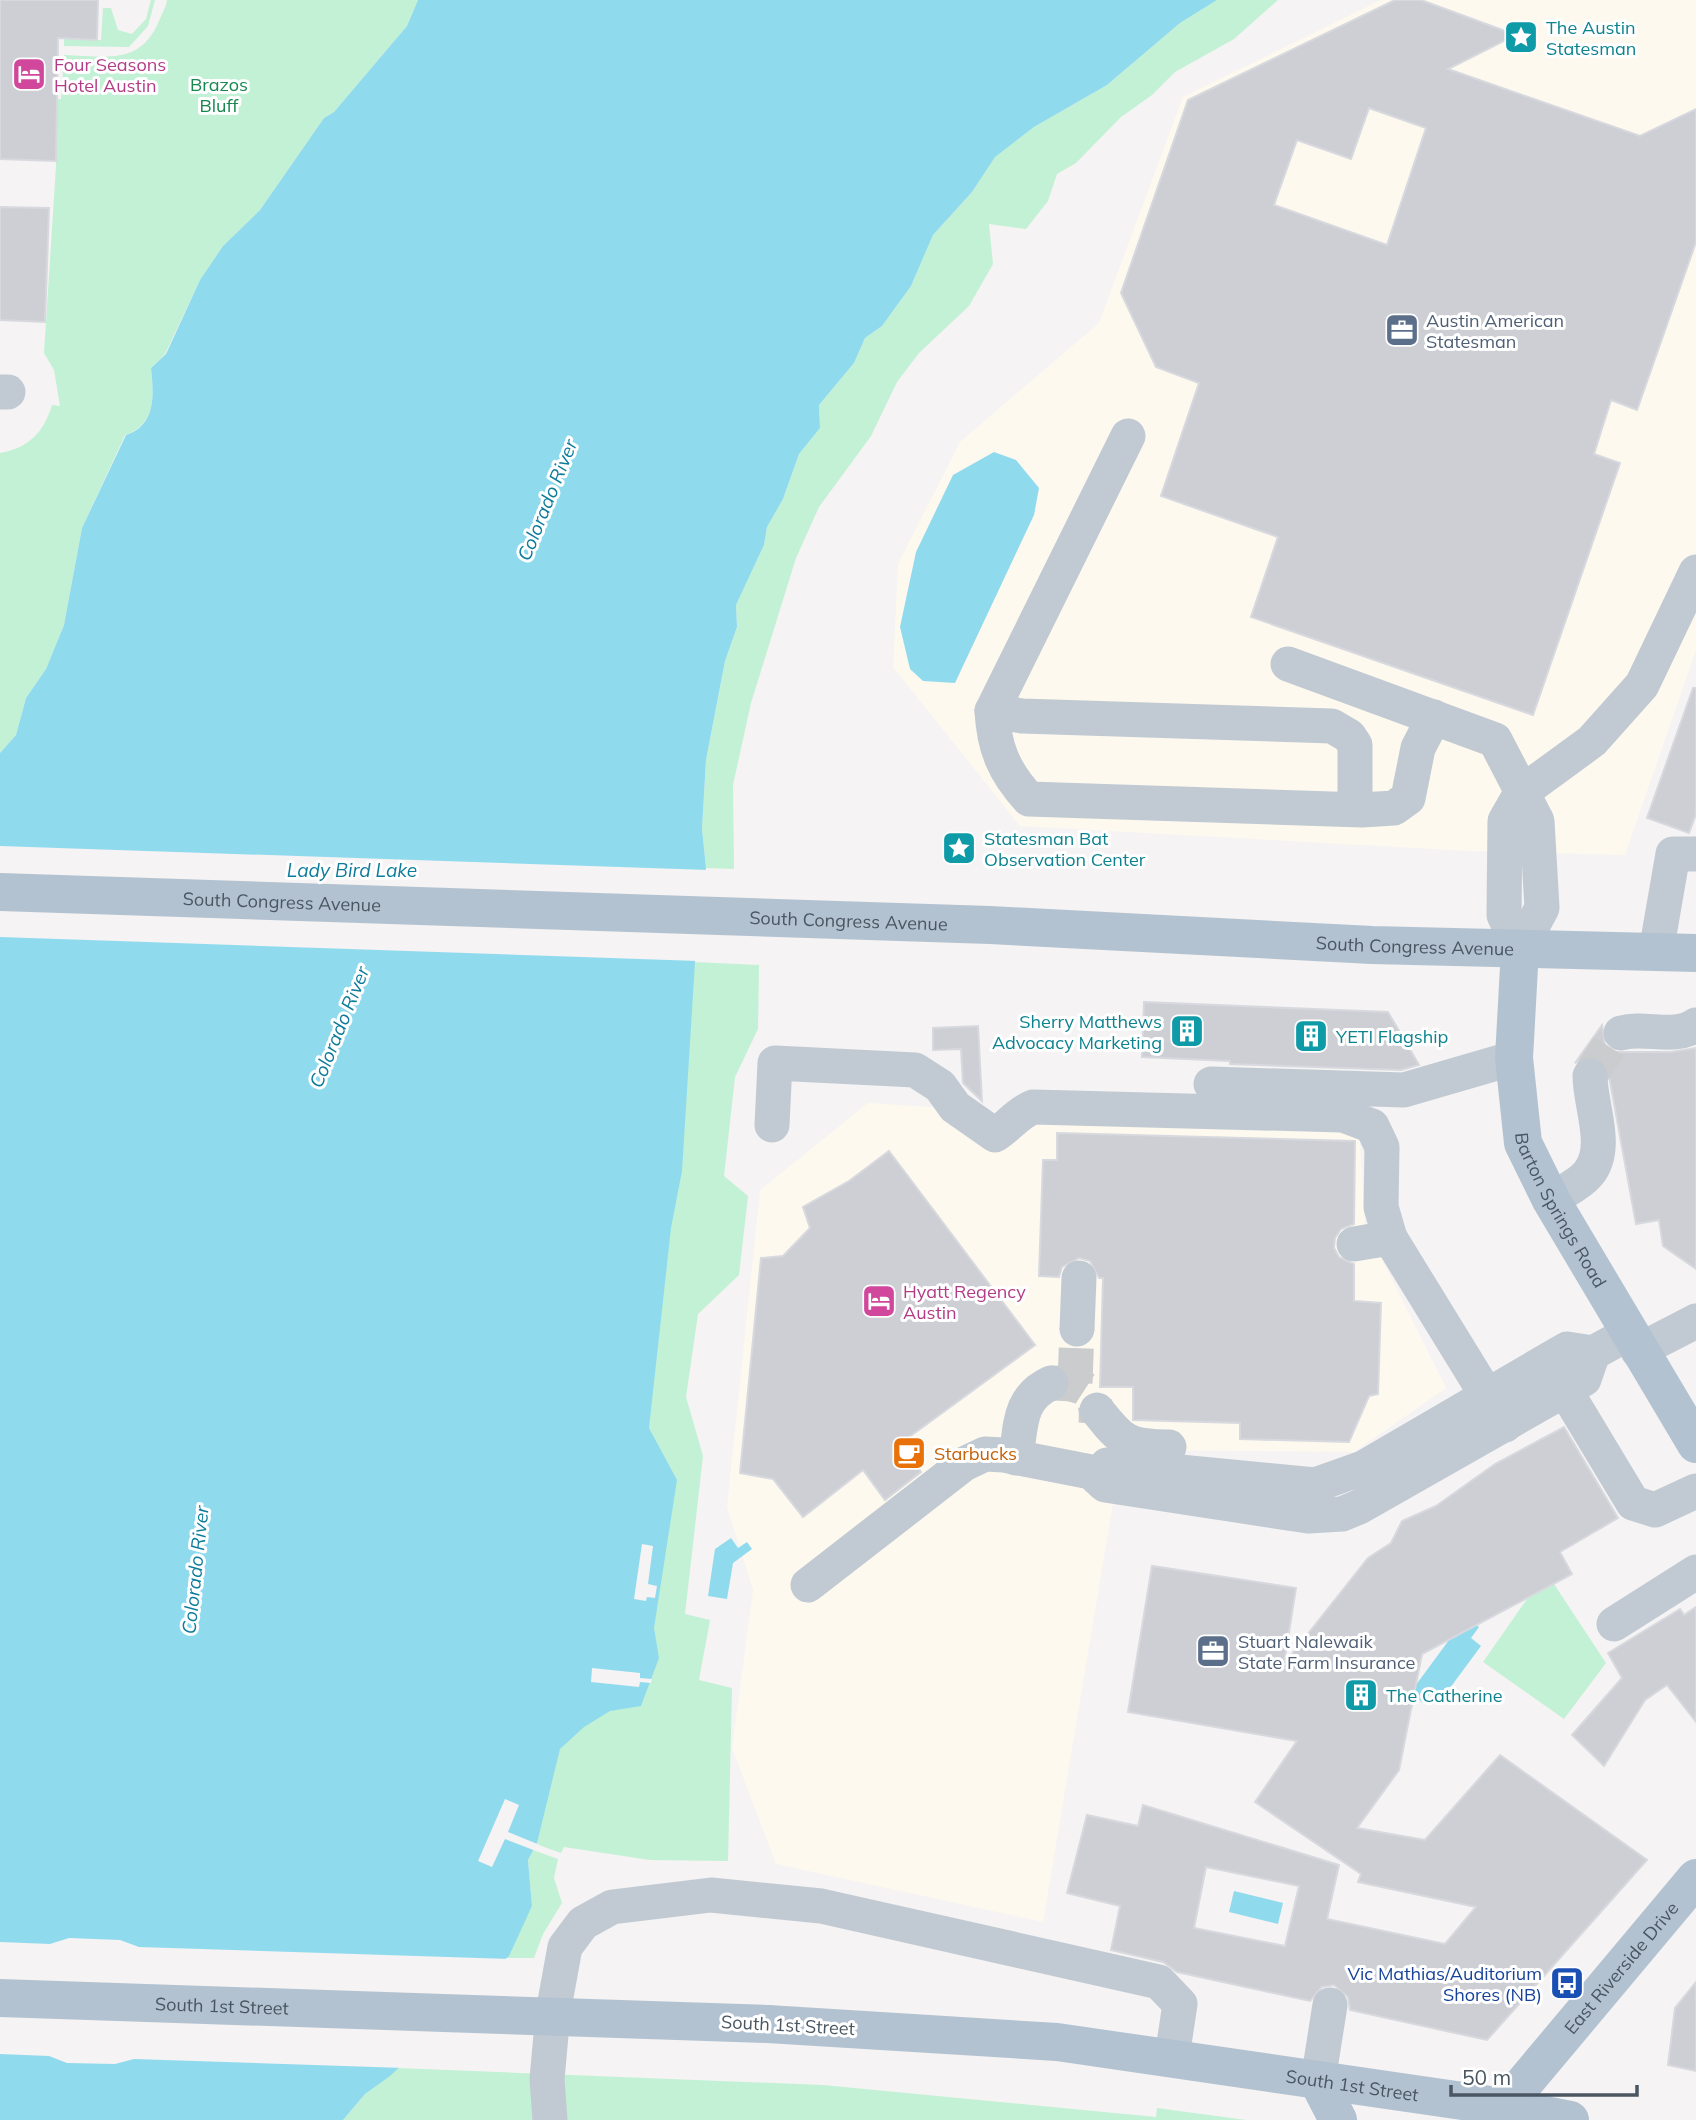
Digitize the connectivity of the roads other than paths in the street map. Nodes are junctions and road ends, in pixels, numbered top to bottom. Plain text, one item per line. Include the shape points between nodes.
1 (1128, 436) dead end
2 (1696, 572) edge
3 (1288, 664) dead end
4 (992, 712) junction
5 (1434, 717) junction
6 (1521, 793) junction
7 (1355, 809) junction
8 (1696, 854) edge
9 (0, 892) edge
10 (1520, 949) junction
11 (1656, 952) junction
12 (1696, 953) edge
13 (1696, 1025) edge
14 (1621, 1033) dead end
15 (1514, 1058) junction
16 (1590, 1076) tunnel mouth
17 (1211, 1084) dead end
18 (772, 1125) dead end
19 (1551, 1200) junction
20 (1390, 1238) junction
21 (1354, 1244) dead end
22 (1079, 1278) dead end
23 (1696, 1321) edge
24 (1077, 1329) tunnel mouth
25 (1633, 1342) junction
26 (1593, 1353) junction
27 (1051, 1383) dead end
28 (1565, 1390) junction
29 (1496, 1411) junction
30 (1696, 1444) edge
31 (1016, 1458) junction
32 (1091, 1472) junction
33 (1214, 1488) junction
34 (1696, 1491) edge
35 (1696, 1572) edge
36 (808, 1585) dead end
37 (1614, 1624) dead end
38 (1695, 1881) edge
39 (0, 1998) edge
40 (1330, 2005) dead end
41 (1172, 2057) junction
42 (1318, 2081) junction
43 (1497, 2113) edge
44 (550, 2120) edge
45 (1338, 2120) edge
46 (1570, 2120) edge

1 - 4 lane
2 - 6 lane via 1642,685 1592,741
3 - 5 lane
4 - 7 lane via 1001,762 1029,799
4 - 7 lane via 1332,726 1355,745
5 - 6 lane via 1495,740
5 - 7 lane via 1419,748 1408,798 1394,808
6 - 10 lane via 1537,821 1542,908
8 - 11 lane via 1673,854
9 - 10 main road, South Congress Avenue via 990,925
10 - 11 main road, South Congress Avenue
10 - 15 main road, Barton Springs Road
11 - 12 main road, South Congress Avenue
13 - 14 lane via 1685,1032
15 - 17 lane via 1404,1090
15 - 19 main road, Barton Springs Road via 1523,1143
16 - 19 lane via 1598,1134 1596,1160 1588,1174
18 - 20 lane via 775,1063 915,1070 995,1135 1013,1123 1018,1113 1033,1107 1162,1101 1343,1115 1372,1126 1382,1147 1381,1207
19 - 25 main road, Barton Springs Road
20 - 21 lane
20 - 29 lane
22 - 24 lane
23 - 25 lane
25 - 26 lane
25 - 30 main road, Barton Springs Road
26 - 28 lane via 1584,1379
26 - 29 lane via 1567,1349
27 - 31 lane via 1029,1396
28 - 29 lane
28 - 34 lane via 1633,1503 1655,1510
29 - 33 lane via 1363,1468 1320,1501
31 - 32 lane
31 - 36 lane via 994,1454 975,1458
32 - 33 lane via 1109,1464
32 - 33 lane via 1096,1417 1125,1442 1195,1452
35 - 37 lane
38 - 43 main road, East Riverside Drive
39 - 41 main road, South 1st Street, bridge via 768,2024 1057,2042
40 - 42 lane
41 - 42 main road, South 1st Street
41 - 44 lane via 1181,2004 1159,1982 821,1906 711,1895 612,1907 583,1923 565,1947 547,2084
42 - 43 main road, South 1st Street
42 - 45 main road
43 - 46 main road, South 1st Street

